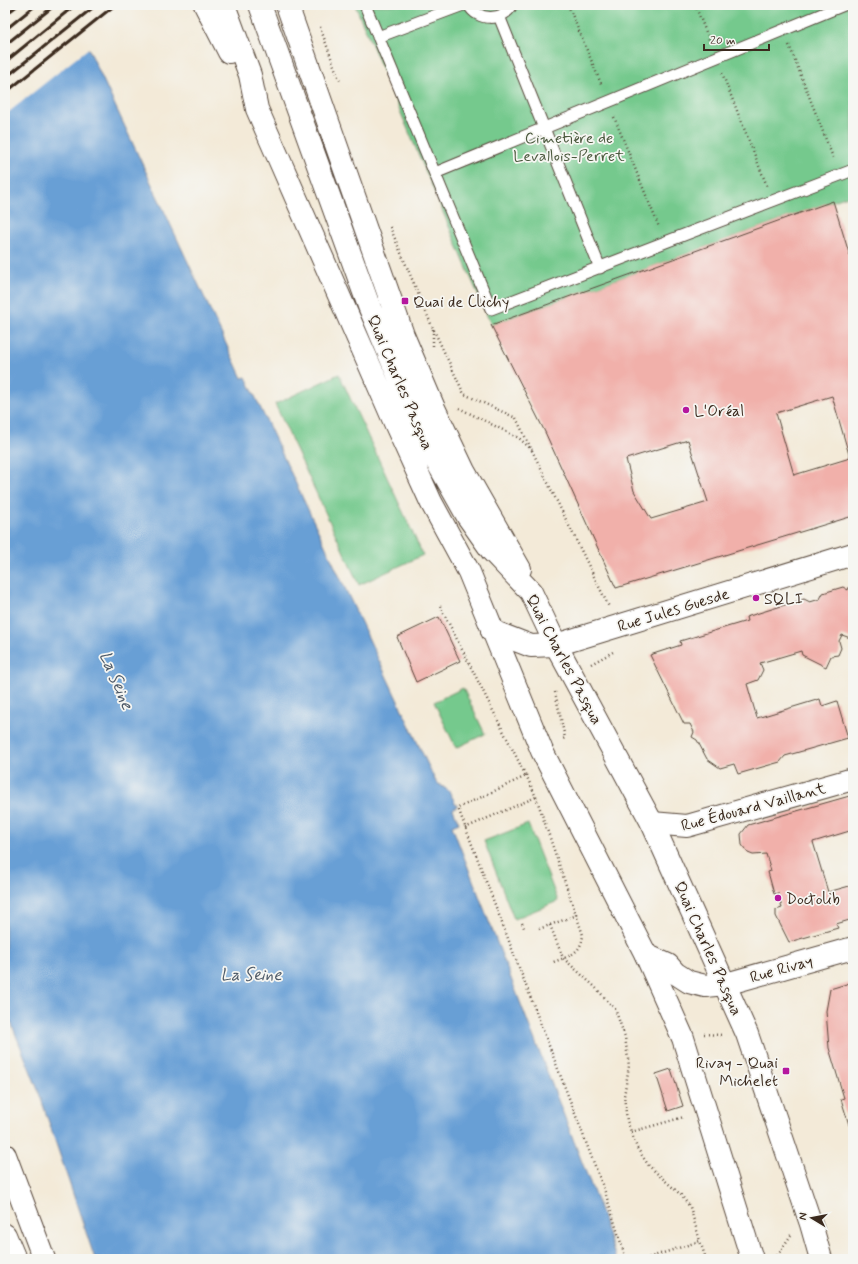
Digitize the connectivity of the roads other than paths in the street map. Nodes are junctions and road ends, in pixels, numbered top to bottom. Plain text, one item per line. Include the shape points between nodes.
1 (205, 5) edge
2 (224, 5) edge
3 (260, 5) edge
4 (287, 5) edge
5 (365, 5) edge
6 (463, 5) edge
7 (469, 5) edge
8 (512, 5) edge
9 (844, 5) edge
10 (500, 16) junction
11 (378, 37) junction
12 (257, 109) junction
13 (545, 129) junction
14 (853, 170) edge
15 (435, 173) junction
16 (600, 268) junction
17 (853, 554) edge
18 (531, 592) junction
19 (492, 631) junction
20 (556, 645) junction
21 (853, 779) edge
22 (652, 823) junction
23 (853, 948) edge
24 (646, 955) junction
25 (726, 984) junction
26 (5, 1155) edge
27 (5, 1235) edge
28 (15, 1259) edge
29 (44, 1259) edge
30 (752, 1259) edge
31 (821, 1259) edge

1 - 12 main road
2 - 12 main road, Quai Charles Pasqua via 250,75
3 - 18 main road, Quai Charles Pasqua via 369,306 427,444 468,518 492,551
4 - 18 main road via 403,335 464,471
5 - 11 lane
6 - 11 lane
7 - 10 lane via 478,15 486,18
8 - 10 lane
9 - 13 lane
10 - 13 lane
11 - 15 lane
12 - 19 main road, Quai Charles Pasqua via 395,423 432,502 469,572
13 - 15 lane
13 - 16 lane
14 - 16 lane
15 - 16 lane via 491,309
17 - 20 main road, Rue Jules Guesde
18 - 20 main road, Quai Charles Pasqua
19 - 20 main road, Rue Jules Guesde via 531,646
19 - 24 main road, Quai Charles Pasqua via 548,763
20 - 22 main road, Quai Charles Pasqua
21 - 22 main road, Rue Édouard Vaillant via 687,826
22 - 25 main road, Quai Charles Pasqua
23 - 25 main road, Rue Rivay
24 - 25 main road, Rue Rivay via 668,965 675,974 689,982 705,986
24 - 30 main road, Quai Charles Pasqua via 683,1038
25 - 31 main road, Quai Charles Pasqua via 747,1034
26 - 29 main road
27 - 28 main road

